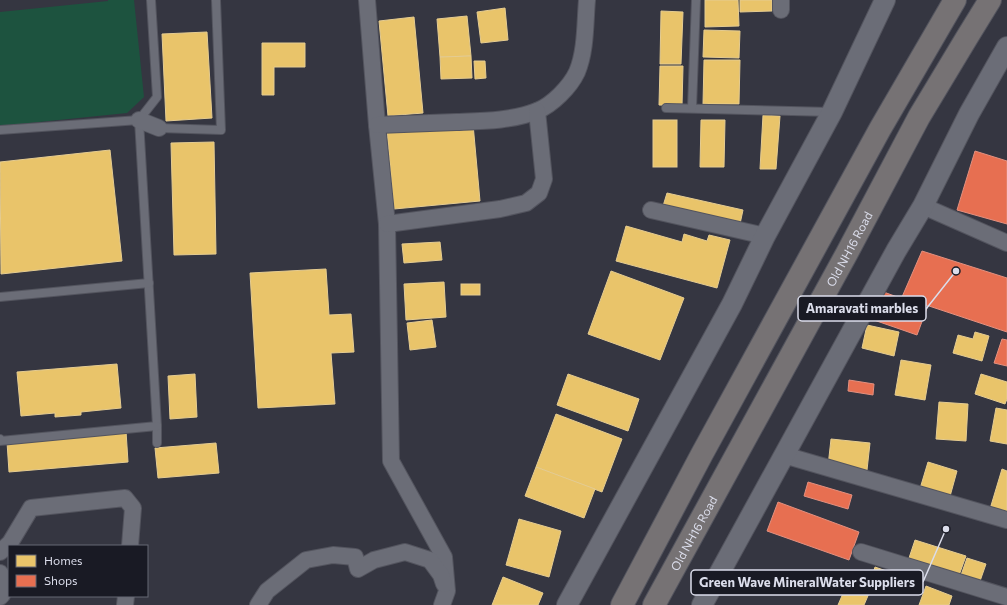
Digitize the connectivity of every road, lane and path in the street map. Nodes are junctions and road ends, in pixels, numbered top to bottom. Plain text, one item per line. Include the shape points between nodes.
1 (152, 0) edge
2 (216, 0) edge
3 (367, 0) edge
4 (587, 0) edge
5 (696, 0) edge
6 (885, 0) edge
7 (955, 0) edge
8 (990, 0) edge
9 (1002, 0) edge
10 (966, 39) junction
11 (1007, 47) edge
12 (666, 108) dead end
13 (692, 108) junction
14 (538, 111) junction
15 (832, 112) junction
16 (139, 120) junction
17 (377, 125) junction
18 (159, 128) joint
19 (0, 130) edge
20 (923, 206) junction
21 (651, 210) dead end
22 (387, 224) junction
23 (765, 236) junction
24 (1007, 243) edge
25 (149, 283) junction
26 (0, 296) edge
27 (157, 426) junction
28 (0, 439) edge
29 (157, 442) dead end
30 (784, 455) junction
31 (1007, 520) edge
32 (130, 545) edge
33 (0, 552) edge
34 (861, 552) dead end
35 (0, 573) edge
36 (0, 597) edge
37 (1007, 597) edge
38 (444, 598) edge
39 (258, 605) edge
40 (568, 605) edge
41 (622, 605) edge
42 (654, 605) edge
43 (702, 605) edge

1 - 16 lane via 156,97
2 - 18 lane via 221,130
3 - 17 street
4 - 14 street via 583,51 577,72 564,92
5 - 13 lane
6 - 15 street
7 - 41 main road via 876,136
8 - 10 main road, Old NH16 Road
9 - 10 street
10 - 42 main road, Old NH16 Road via 919,117
11 - 20 street via 969,114
12 - 13 lane
13 - 15 lane
14 - 17 street via 494,121
14 - 22 street via 544,179 539,193 526,203 500,210
15 - 23 street
16 - 18 street
16 - 19 lane
16 - 25 lane
17 - 22 street
20 - 24 street
20 - 30 street
21 - 23 street
22 - 38 street via 391,461 444,557
23 - 40 street via 732,304
25 - 26 lane
25 - 27 lane
27 - 28 lane
27 - 29 lane
30 - 31 street
30 - 43 street
32 - 33 street via 133,508 125,498 31,508 10,543
34 - 37 street
35 - 36 street via 4,580
38 - 39 street via 441,575 430,560 405,552 374,560 358,569 355,557 333,555 306,560 267,591

